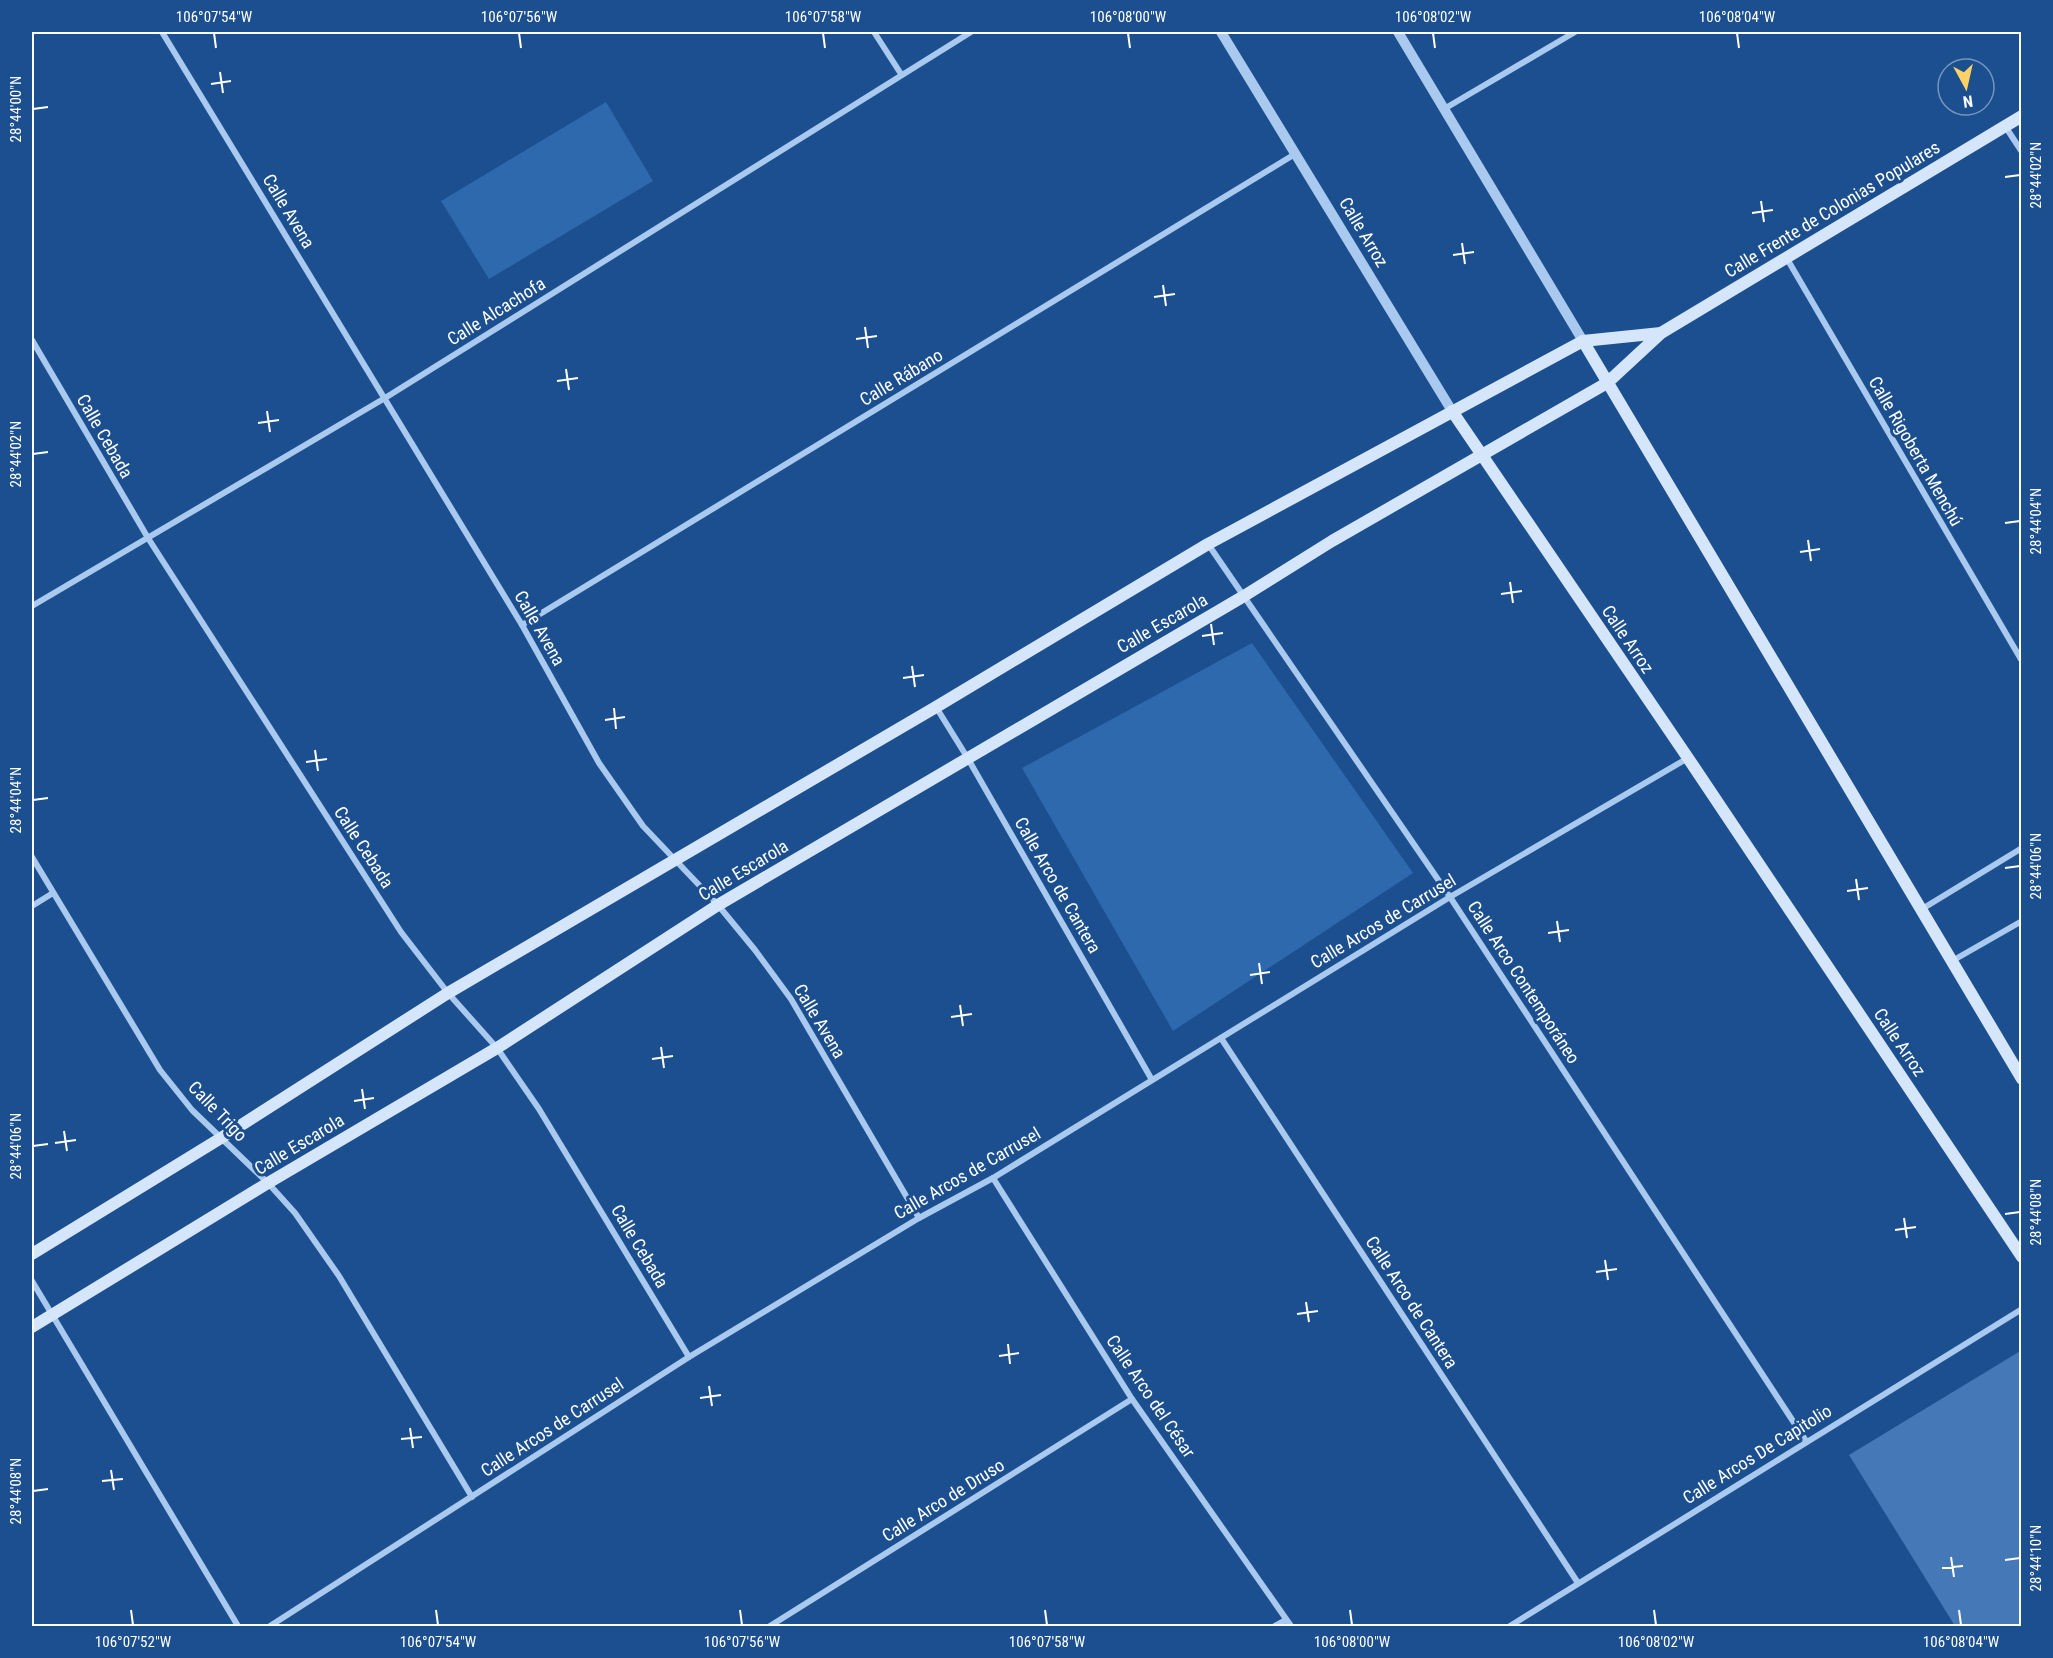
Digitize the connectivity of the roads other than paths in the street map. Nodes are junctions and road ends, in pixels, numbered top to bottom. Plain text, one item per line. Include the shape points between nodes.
1 (162, 32) edge
2 (874, 32) edge
3 (971, 32) edge
4 (1221, 32) edge
5 (1398, 32) edge
6 (1575, 32) edge
7 (901, 74) junction
8 (1444, 109) junction
9 (2022, 116) edge
10 (2006, 126) junction
11 (2022, 152) edge
12 (1295, 154) junction
13 (1785, 257) junction
14 (1661, 333) junction
15 (32, 340) edge
16 (1583, 341) junction
17 (1607, 383) junction
18 (385, 398) junction
19 (1452, 411) junction
20 (1481, 455) junction
21 (148, 538) junction
22 (1208, 544) junction
23 (1244, 596) junction
24 (32, 606) edge
25 (522, 625) junction
26 (2022, 661) edge
27 (936, 707) junction
28 (968, 757) junction
29 (1688, 758) junction
30 (2022, 848) edge
31 (32, 857) edge
32 (675, 860) junction
33 (53, 893) junction
34 (1450, 897) junction
35 (718, 905) junction
36 (32, 906) edge
37 (1921, 909) junction
38 (2022, 921) edge
39 (1951, 961) junction
40 (448, 993) junction
41 (1221, 1038) junction
42 (497, 1048) junction
43 (2022, 1079) edge
44 (1152, 1080) junction
45 (221, 1138) junction
46 (993, 1178) junction
47 (268, 1183) junction
48 (919, 1218) junction
49 (32, 1254) edge
50 (2022, 1257) edge
51 (32, 1281) edge
52 (2022, 1309) edge
53 (51, 1316) junction
54 (32, 1327) edge
55 (689, 1357) junction
56 (1132, 1399) junction
57 (1806, 1441) junction
58 (472, 1497) junction
59 (1578, 1583) junction
60 (1286, 1620) junction
61 (238, 1626) edge
62 (270, 1626) edge
63 (770, 1626) edge
64 (1275, 1626) edge
65 (1290, 1626) edge
66 (1510, 1626) edge

1 - 18 street, Calle Avena
2 - 7 street
3 - 7 street, Calle Alcachofa
4 - 12 street, Calle Arroz
5 - 8 street
6 - 8 street
7 - 18 street, Calle Alcachofa
8 - 16 street
9 - 10 main road, Calle Frente de Colonias Populares
10 - 11 street
10 - 13 main road, Calle Frente de Colonias Populares
12 - 19 street, Calle Arroz
12 - 25 street, Calle Rábano
13 - 14 main road, Calle Frente de Colonias Populares
13 - 26 street, Calle Rigoberta Menchú
14 - 16 main road, Calle Frente de Colonias Populares
14 - 17 main road, Calle Frente de Colonias Populares
15 - 21 street, Calle Cebada
16 - 17 main road
16 - 19 main road, Calle Frente de Colonias Populares
17 - 20 main road, Calle Frente de Colonias Populares
17 - 37 main road
18 - 21 street, Calle Alcachofa
18 - 25 street, Calle Avena
19 - 20 main road, Calle Arroz
19 - 22 main road
20 - 23 main road, Calle Escarola
20 - 29 main road, Calle Arroz
21 - 24 street, Calle Alcachofa
21 - 40 street, Calle Cebada via 401,932
22 - 23 street, Calle Arco Contemporáneo
22 - 27 main road
23 - 28 main road, Calle Escarola
23 - 34 street, Calle Arco Contemporáneo
25 - 32 street, Calle Avena via 599,763 643,826
27 - 28 street, Calle Arco de Cantera
27 - 32 main road
28 - 35 main road, Calle Escarola
28 - 44 street, Calle Arco de Cantera
29 - 34 street, Calle Arcos de Carrusel
29 - 50 main road, Calle Arroz
30 - 37 street
31 - 33 street, Calle Trigo
32 - 35 street, Calle Avena
32 - 40 main road
33 - 36 street
33 - 45 street, Calle Trigo via 160,1070
34 - 41 street, Calle Arcos de Carrusel
34 - 57 street, Calle Arco Contemporáneo
35 - 42 main road, Calle Escarola
35 - 48 street, Calle Avena via 791,999
37 - 39 main road
38 - 39 street
39 - 43 main road
40 - 42 street, Calle Cebada
40 - 45 main road
41 - 44 street, Calle Arcos de Carrusel
41 - 59 street, Calle Arco de Cantera
42 - 47 main road, Calle Escarola
42 - 55 street, Calle Cebada via 539,1109
44 - 46 street, Calle Arcos de Carrusel
45 - 47 street, Calle Trigo
45 - 49 main road
46 - 48 street, Calle Arcos de Carrusel
46 - 56 street, Calle Arco del César
47 - 53 main road, Calle Escarola
47 - 58 street, Calle Trigo via 295,1213 339,1276
48 - 55 street, Calle Arcos de Carrusel
51 - 53 street
52 - 57 street, Calle Arcos De Capitolio
53 - 54 main road, Calle Escarola
53 - 61 street
55 - 58 street, Calle Arcos de Carrusel
56 - 60 street, Calle Arco del César
56 - 63 street, Calle Arco de Druso
57 - 59 street, Calle Arcos De Capitolio
58 - 62 street, Calle Arcos de Carrusel
59 - 66 street, Calle Arcos De Capitolio
60 - 64 street
60 - 65 street, Calle Arco del César

